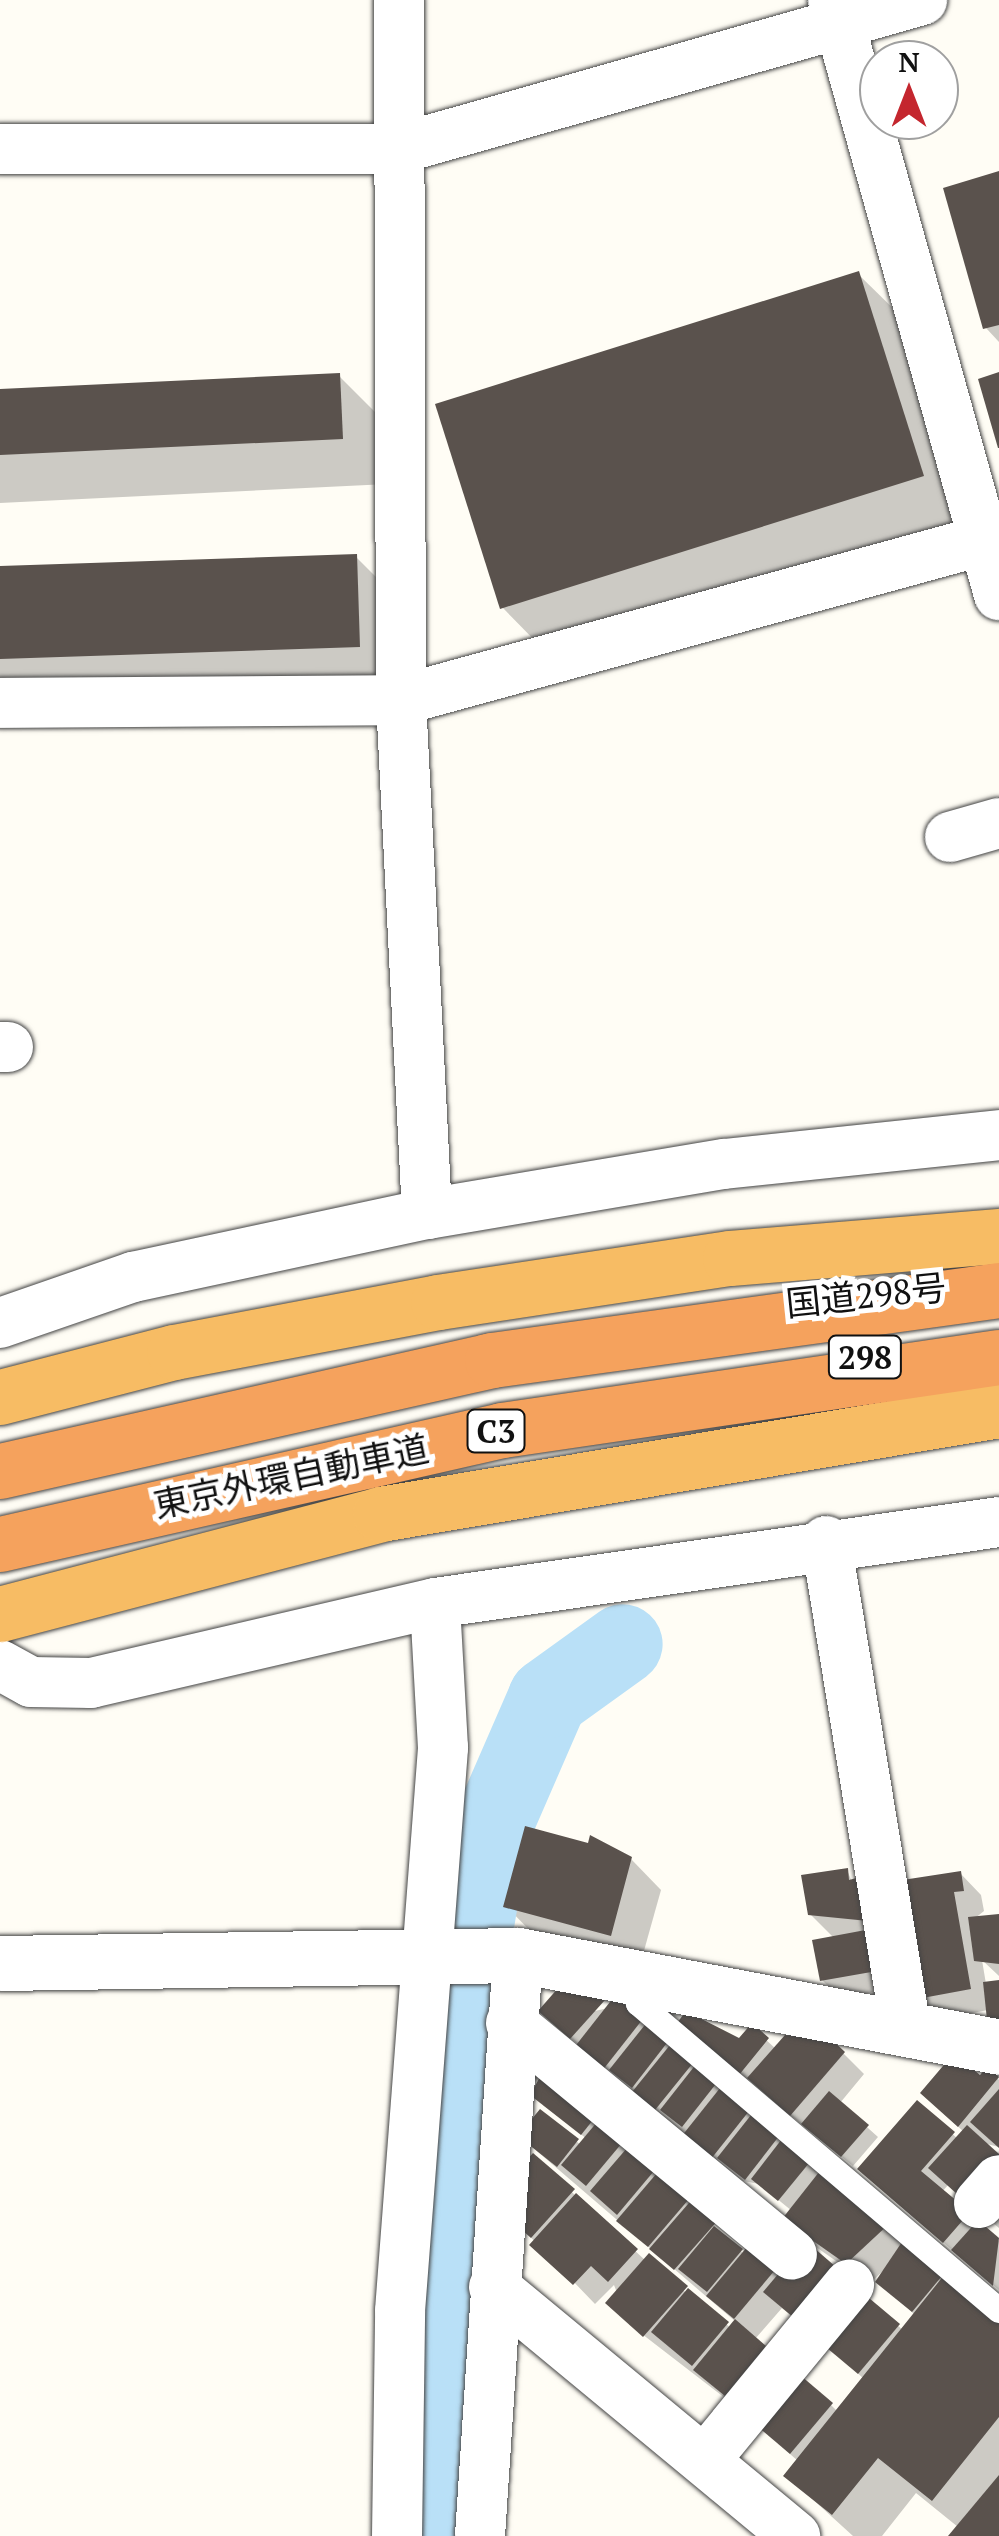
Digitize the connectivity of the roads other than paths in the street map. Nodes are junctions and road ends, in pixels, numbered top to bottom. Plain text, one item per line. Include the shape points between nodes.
1 (399, 0) edge
2 (922, 0) edge
3 (836, 11) edge
4 (0, 149) edge
5 (398, 149) junction
6 (992, 538) edge
7 (999, 595) edge
8 (401, 700) junction
9 (0, 704) edge
10 (999, 824) edge
11 (950, 837) dead end
12 (999, 1135) edge
13 (427, 1214) junction
14 (999, 1236) edge
15 (999, 1281) edge
16 (999, 1290) edge
17 (733, 1310) dead end
18 (0, 1324) edge
19 (999, 1344) edge
20 (999, 1357) edge
21 (732, 1374) dead end
22 (0, 1398) edge
23 (999, 1410) edge
24 (0, 1471) edge
25 (999, 1522) edge
26 (826, 1541) junction
27 (0, 1544) edge
28 (435, 1603) junction
29 (0, 1614) edge
30 (0, 1665) edge
31 (518, 1955) junction
32 (0, 1963) edge
33 (423, 1963) junction
34 (645, 1978) junction
35 (511, 2022) junction
36 (905, 2026) junction
37 (999, 2047) edge
38 (792, 2255) dead end
39 (849, 2285) dead end
40 (494, 2287) junction
41 (999, 2310) edge
42 (704, 2460) junction
43 (397, 2536) edge
44 (480, 2536) edge
45 (796, 2536) edge

1 - 5 street
2 - 3 street
3 - 5 street
3 - 6 street
4 - 5 street
5 - 8 street
6 - 7 street
6 - 8 street
8 - 9 street
8 - 13 street
10 - 11 street
12 - 13 street via 724,1164
13 - 18 street via 133,1277 10,1312
14 - 22 highway via 730,1258 438,1302 174,1352
15 - 17 highway, 国道298号 / 298
16 - 24 highway, 東京外環自動車道 / C3 via 492,1360
19 - 21 highway, 国道298号 / 298
20 - 27 highway, 東京外環自動車道 / C3 via 538,1424
23 - 29 highway via 380,1514
25 - 26 street
26 - 28 street
26 - 36 street
28 - 30 street via 91,1683 31,1682
28 - 33 street via 443,1748
31 - 33 street
31 - 34 street
31 - 35 street
32 - 33 street
33 - 43 street via 400,2310
34 - 36 street
34 - 41 lane via 638,2003
35 - 38 street
35 - 40 street
36 - 37 street
39 - 42 street
40 - 42 street
40 - 44 street
42 - 45 street

